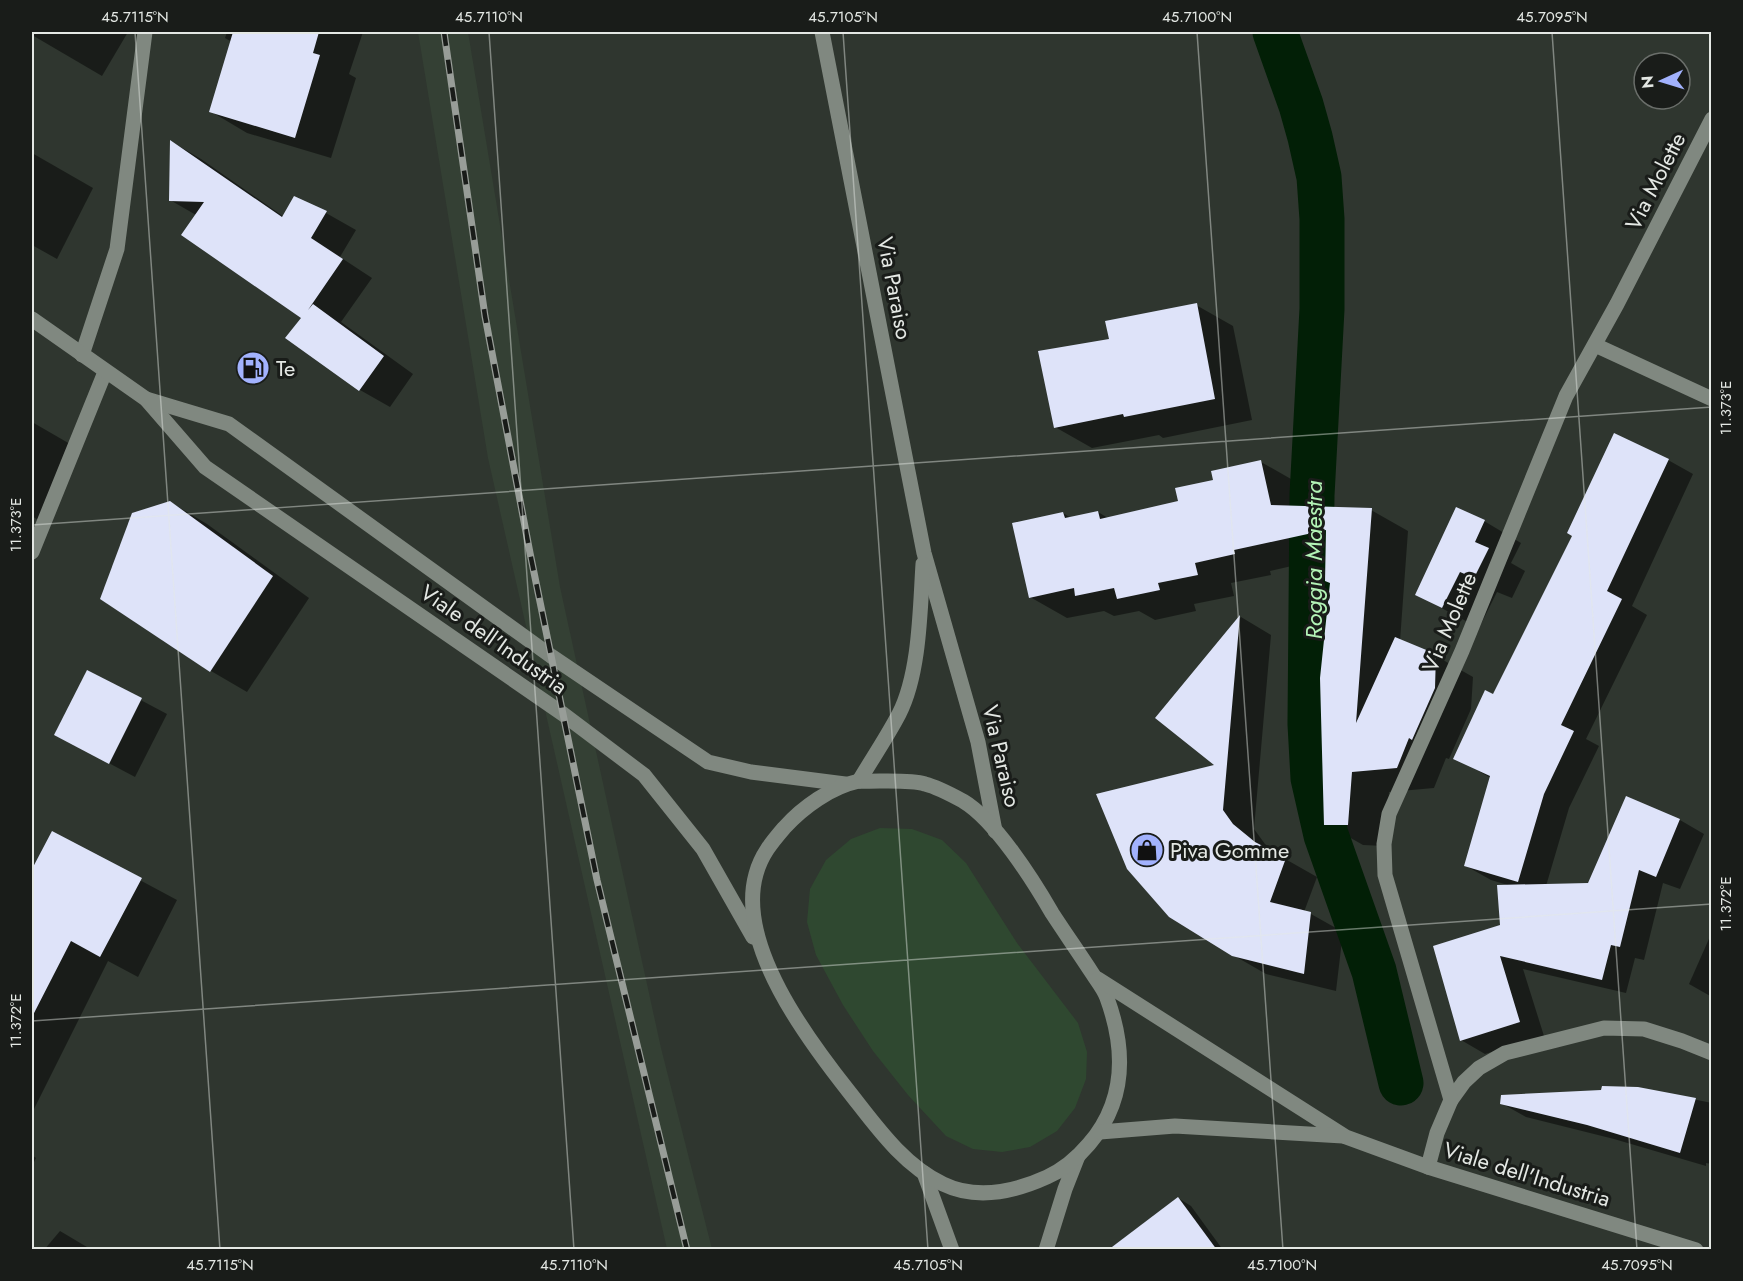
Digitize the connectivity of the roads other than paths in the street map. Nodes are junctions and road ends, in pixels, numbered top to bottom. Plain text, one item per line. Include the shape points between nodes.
1 (145, 32) edge
2 (822, 32) edge
3 (1709, 128) edge
4 (32, 319) edge
5 (1595, 345) junction
6 (82, 355) junction
7 (105, 372) junction
8 (146, 399) junction
9 (1712, 399) edge
10 (32, 552) edge
11 (924, 553) junction
12 (852, 783) junction
13 (995, 831) junction
14 (767, 963) junction
15 (1093, 976) junction
16 (1712, 1053) edge
17 (1451, 1100) junction
18 (1100, 1132) junction
19 (1346, 1137) junction
20 (1078, 1156) junction
21 (1428, 1167) junction
22 (924, 1173) junction
23 (952, 1250) edge
24 (1046, 1250) edge
25 (1696, 1250) edge

1 - 6 main road via 117,249
2 - 11 main road, Via Paraiso
3 - 5 main road, Via Molette
4 - 6 main road, Viale dell'Industria
5 - 9 main road
5 - 17 main road, Via Molette via 1566,396 1462,651 1389,814 1384,844 1385,875
6 - 7 main road, Viale dell'Industria
7 - 8 main road, Viale dell'Industria
7 - 10 main road
8 - 12 main road, Viale dell'Industria via 230,424 551,656 708,762 751,772
8 - 14 main road, Viale dell'Industria via 205,467 563,714 644,775 703,849
11 - 12 main road, Via Paraiso via 918,631 900,712
11 - 13 main road, Via Paraiso via 978,742
12 - 13 main road, Viale dell'Industria via 923,783 965,802
12 - 14 main road via 799,811 768,846 756,874 753,895 755,928
13 - 15 main road, Viale dell'Industria via 1034,882
14 - 22 main road via 800,1026 838,1077 887,1140
15 - 18 main road, Viale dell'Industria via 1106,996 1119,1039 1120,1080 1111,1112
15 - 19 main road, Viale dell'Industria
16 - 17 main road via 1644,1029 1604,1028 1505,1053 1479,1068
17 - 21 main road
18 - 19 main road, Viale dell'Industria via 1175,1126
18 - 20 main road, Viale dell'Industria
19 - 21 main road, Viale dell'Industria
20 - 22 main road via 1049,1176 1009,1191 971,1193 944,1185
20 - 24 main road
21 - 25 main road, Viale dell'Industria
22 - 23 main road

